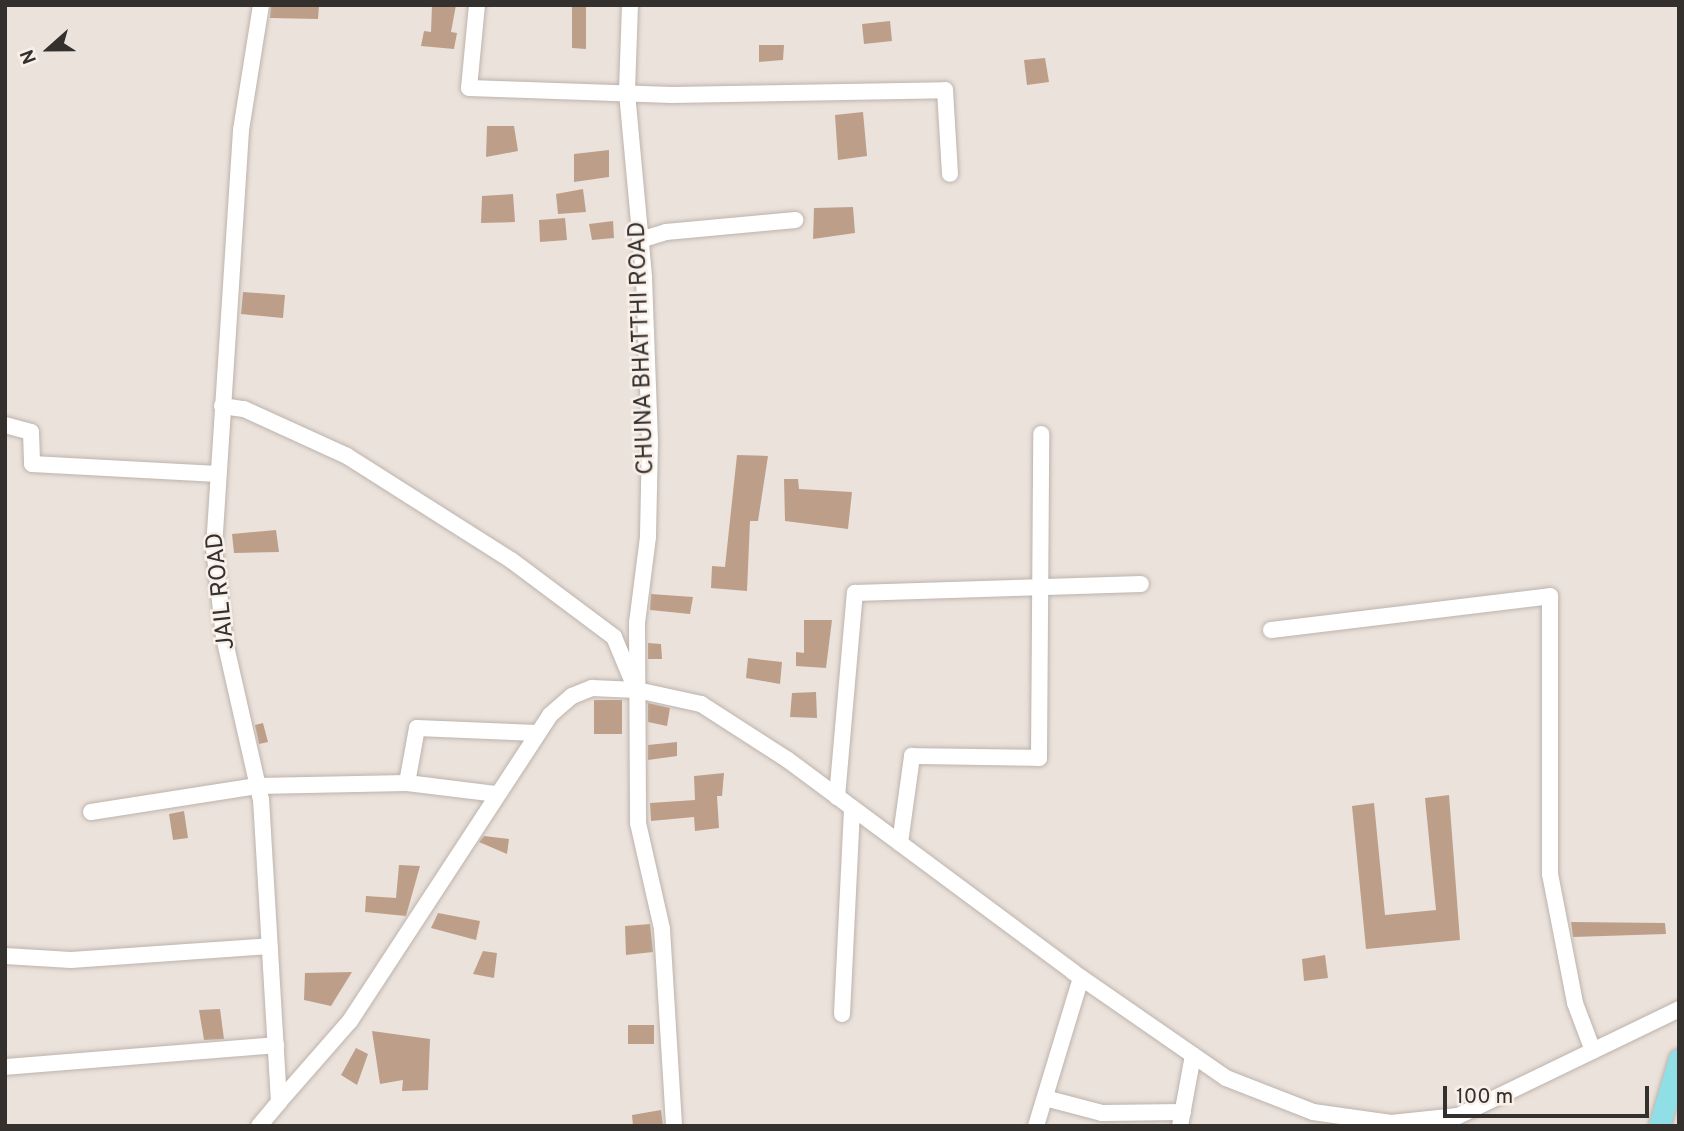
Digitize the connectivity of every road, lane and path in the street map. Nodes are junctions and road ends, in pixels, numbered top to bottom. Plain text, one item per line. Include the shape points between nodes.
1 (261, 5) edge
2 (477, 5) edge
3 (630, 5) edge
4 (626, 93) junction
5 (950, 174) dead end
6 (795, 220) dead end
7 (640, 240) junction
8 (222, 406) junction
9 (5, 425) edge
10 (1041, 434) dead end
11 (218, 474) junction
12 (1142, 584) dead end
13 (1041, 588) junction
14 (1270, 630) dead end
15 (636, 690) junction
16 (537, 733) junction
17 (407, 783) junction
18 (257, 786) junction
19 (497, 794) junction
20 (837, 797) junction
21 (852, 808) junction
22 (91, 812) dead end
23 (900, 843) junction
24 (270, 946) junction
25 (5, 956) edge
26 (1081, 978) junction
27 (1679, 1009) edge
28 (842, 1014) dead end
29 (276, 1045) junction
30 (1593, 1051) junction
31 (1193, 1055) junction
32 (1679, 1059) edge
33 (5, 1067) edge
34 (1045, 1098) junction
35 (279, 1102) junction
36 (1181, 1119) edge
37 (260, 1126) edge
38 (674, 1126) edge
39 (1036, 1126) edge
40 (1659, 1126) edge

1 - 8 street, JAIL ROAD via 241,130
2 - 4 street via 468,88
3 - 4 street, CHUNA BHATTHI ROAD
4 - 5 street via 945,90
4 - 7 street, CHUNA BHATTHI ROAD
6 - 7 street via 666,232
7 - 15 street, CHUNA BHATTHI ROAD via 650,440
8 - 11 street, JAIL ROAD
8 - 15 street via 244,409 347,456 511,559 614,637
9 - 11 street via 30,432 32,464
10 - 13 street
11 - 18 street, JAIL ROAD via 214,548 223,637
12 - 13 street
13 - 20 street via 855,593
13 - 23 street via 1039,758 912,756
14 - 30 street via 1550,596 1550,874 1570,979
15 - 16 street via 592,688 572,696
15 - 20 street via 701,704
15 - 38 street, CHUNA BHATTHI ROAD via 638,823 662,929
16 - 17 street via 417,728
16 - 19 street
17 - 18 street
17 - 19 street
18 - 22 street
18 - 24 street, JAIL ROAD
19 - 35 street via 350,1021
20 - 21 street
21 - 23 street
21 - 28 street
23 - 26 street
24 - 25 street via 71,960
24 - 29 street, JAIL ROAD
26 - 31 street
26 - 34 street
27 - 30 street
29 - 33 street
29 - 35 street, JAIL ROAD
30 - 31 street via 1458,1116 1391,1123 1313,1112 1226,1078
31 - 36 street
32 - 40 main road
34 - 36 street via 1102,1113
34 - 39 street
35 - 37 street

